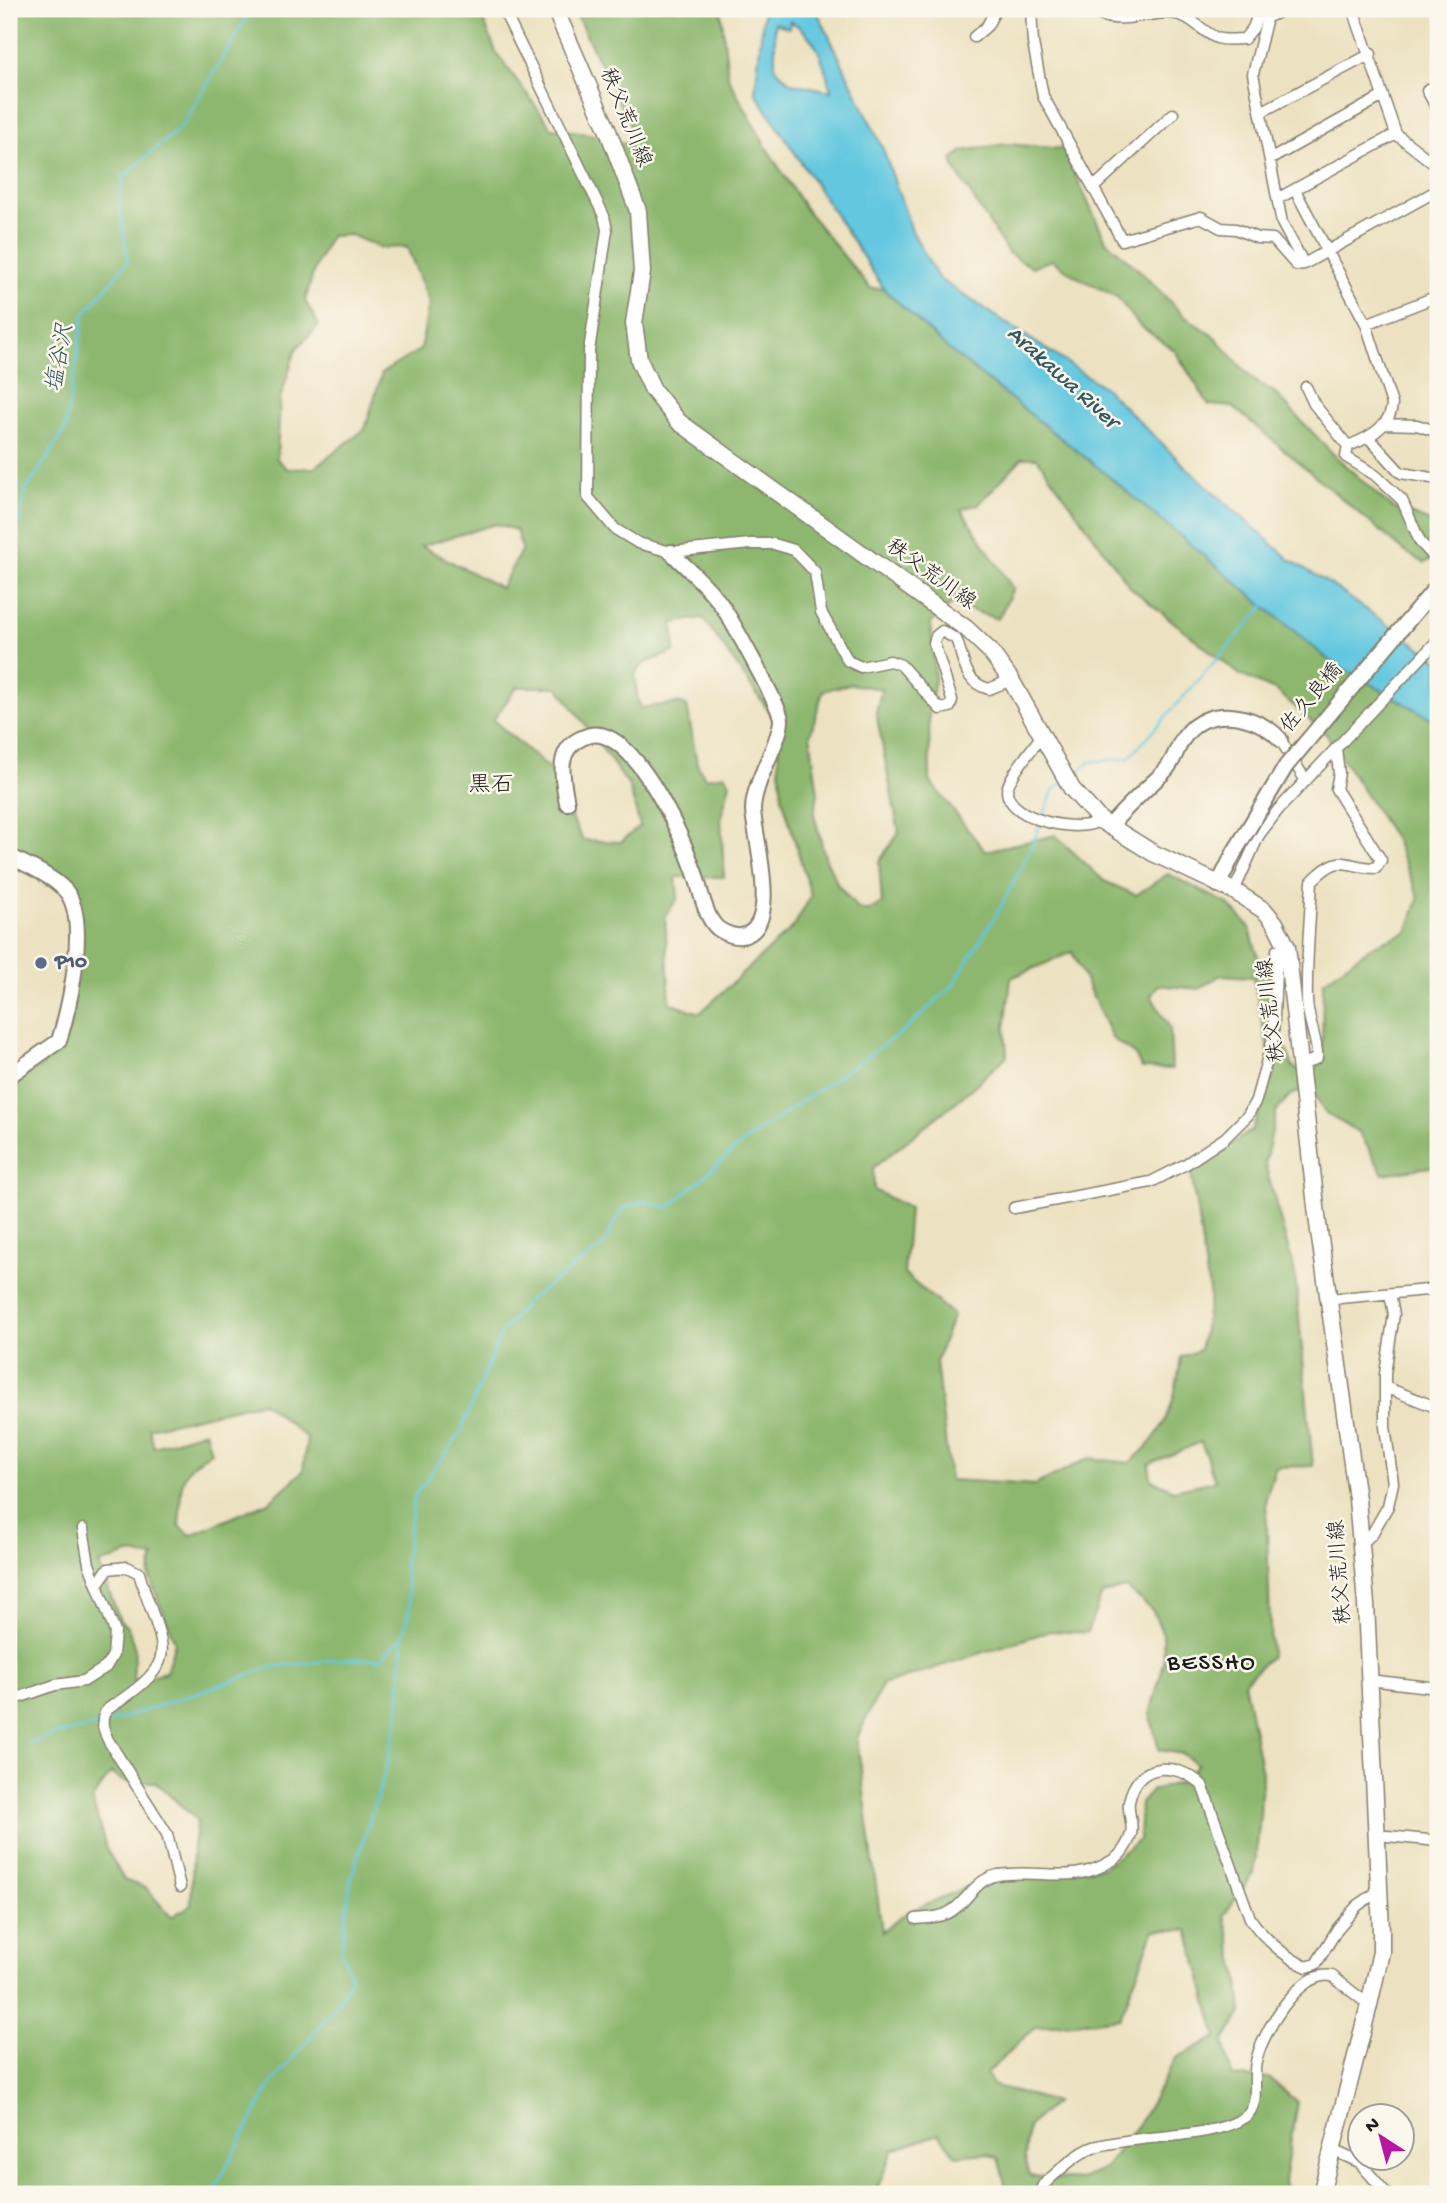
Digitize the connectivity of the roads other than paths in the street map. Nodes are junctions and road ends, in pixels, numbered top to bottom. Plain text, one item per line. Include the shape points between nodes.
1 (503, 9) edge
2 (555, 9) edge
3 (996, 9) edge
4 (1031, 9) edge
5 (1091, 9) edge
6 (1284, 9) edge
7 (1353, 9) edge
8 (1265, 12) edge
9 (974, 37) dead end
10 (1371, 54) junction
11 (1438, 85) edge
12 (1383, 96) junction
13 (1438, 111) edge
14 (1261, 112) junction
15 (1173, 114) dead end
16 (1396, 134) junction
17 (1270, 159) junction
18 (1438, 167) edge
19 (1093, 188) junction
20 (1295, 190) junction
21 (1438, 191) edge
22 (1279, 198) junction
23 (1329, 250) junction
24 (1304, 264) junction
25 (1438, 296) edge
26 (1366, 324) junction
27 (1306, 387) dead end
28 (1383, 424) junction
29 (1438, 432) edge
30 (1369, 438) junction
31 (1348, 446) junction
32 (1438, 479) edge
33 (671, 552) junction
34 (1438, 561) edge
35 (1438, 585) edge
36 (1438, 640) edge
37 (1011, 680) junction
38 (1042, 736) junction
39 (1280, 739) joint
40 (1336, 748) junction
41 (1306, 781) junction
42 (567, 803) dead end
43 (1105, 823) junction
44 (9, 856) edge
45 (1218, 885) junction
46 (1234, 891) junction
47 (1287, 947) junction
48 (1301, 1066) junction
49 (9, 1076) edge
50 (1014, 1209) dead end
51 (1438, 1289) edge
52 (1390, 1294) junction
53 (1329, 1299) junction
54 (1387, 1388) junction
55 (1438, 1408) edge
56 (83, 1529) dead end
57 (1361, 1544) junction
58 (99, 1583) junction
59 (1369, 1680) junction
60 (1438, 1688) edge
61 (9, 1700) edge
62 (1377, 1835) junction
63 (1438, 1841) edge
64 (180, 1887) dead end
65 (1380, 1890) junction
66 (916, 1919) dead end
67 (1369, 2005) junction
68 (1332, 2150) junction
69 (1039, 2194) edge
70 (1321, 2194) edge
71 (1387, 2194) edge

1 - 33 street via 607,230 589,351 588,497 615,528 638,543
2 - 37 main road, 秩父荒川線 via 638,211 642,272 634,323 639,360 653,390 679,422 960,624
3 - 9 street
4 - 19 street via 1043,96
5 - 8 street via 1098,16 1118,18 1170,13 1188,17 1218,38 1244,39
6 - 8 street
7 - 10 street
8 - 14 street via 1253,74
10 - 12 street
10 - 14 street
11 - 13 street via 1427,94
12 - 16 street
12 - 17 street
14 - 17 street
15 - 19 street
16 - 18 street
16 - 20 street
17 - 22 street
19 - 24 street via 1122,240 1200,217 1221,228 1273,239 1296,265
20 - 22 street
20 - 23 street
21 - 23 street
22 - 24 street via 1282,223
23 - 24 street
23 - 26 street
25 - 26 street
26 - 28 street via 1392,404
27 - 31 street
28 - 29 street via 1417,425
28 - 30 street
30 - 31 street
30 - 32 street via 1401,473
31 - 34 street via 1346,457 1402,500 1420,542
33 - 37 street via 750,544 794,550 816,572 821,612 848,661 861,667 890,661 901,665 940,709 950,707 952,700 934,643 943,631 956,639 974,683 989,689
33 - 42 street via 722,605 781,720 753,809 763,890 758,925 744,936 735,936 712,923 694,870 657,792 620,746 607,737 591,734 565,752 561,767
35 - 45 street, 佐久良橋, bridge via 1286,766
36 - 40 street
37 - 38 main road, 秩父荒川線
38 - 43 main road, 秩父荒川線 via 1072,789
38 - 43 street via 1008,783 1011,801 1032,818 1084,828
39 - 41 street
39 - 43 street via 1265,725 1245,717 1209,719 1192,727 1165,772
40 - 41 street
40 - 48 street via 1336,789 1381,860 1376,868 1349,861 1334,864 1312,881 1307,999 1308,1024 1318,1052 1317,1058
41 - 46 street via 1259,835
43 - 45 main road, 秩父荒川線
44 - 49 street via 66,890 77,927 59,1041
45 - 46 main road, 秩父荒川線
46 - 47 main road, 秩父荒川線 via 1265,911
47 - 48 main road, 秩父荒川線
47 - 50 street via 1277,950 1273,1038 1256,1100 1233,1130 1186,1164 1151,1182
48 - 53 main road, 秩父荒川線
51 - 52 street
52 - 53 street
52 - 54 street via 1394,1314
53 - 57 main road, 秩父荒川線
54 - 55 street
54 - 57 street via 1385,1427 1393,1483 1388,1506
56 - 58 street via 89,1564
57 - 59 main road, 秩父荒川線
58 - 61 street via 115,1632 113,1656 106,1667 84,1681
58 - 64 street via 108,1569 127,1567 139,1573 162,1642 159,1669 108,1709 102,1725 167,1834
59 - 60 street
59 - 62 main road, 秩父荒川線
62 - 63 street
62 - 65 main road, 秩父荒川線
65 - 66 street via 1357,1906 1316,1964 1298,1963 1250,1919 1202,1785 1189,1773 1170,1767 1141,1776 1134,1788 1129,1804 1131,1837 1117,1858 1076,1876 999,1875 981,1881 951,1912
65 - 67 main road, 秩父荒川線 via 1381,1952
67 - 68 main road, 秩父荒川線
67 - 69 street via 1332,1976 1314,1979 1291,1996 1261,2047 1254,2073 1255,2105 1246,2116 1225,2128 1091,2148 1042,2185
68 - 70 main road, 秩父荒川線
68 - 71 street via 1359,2162

